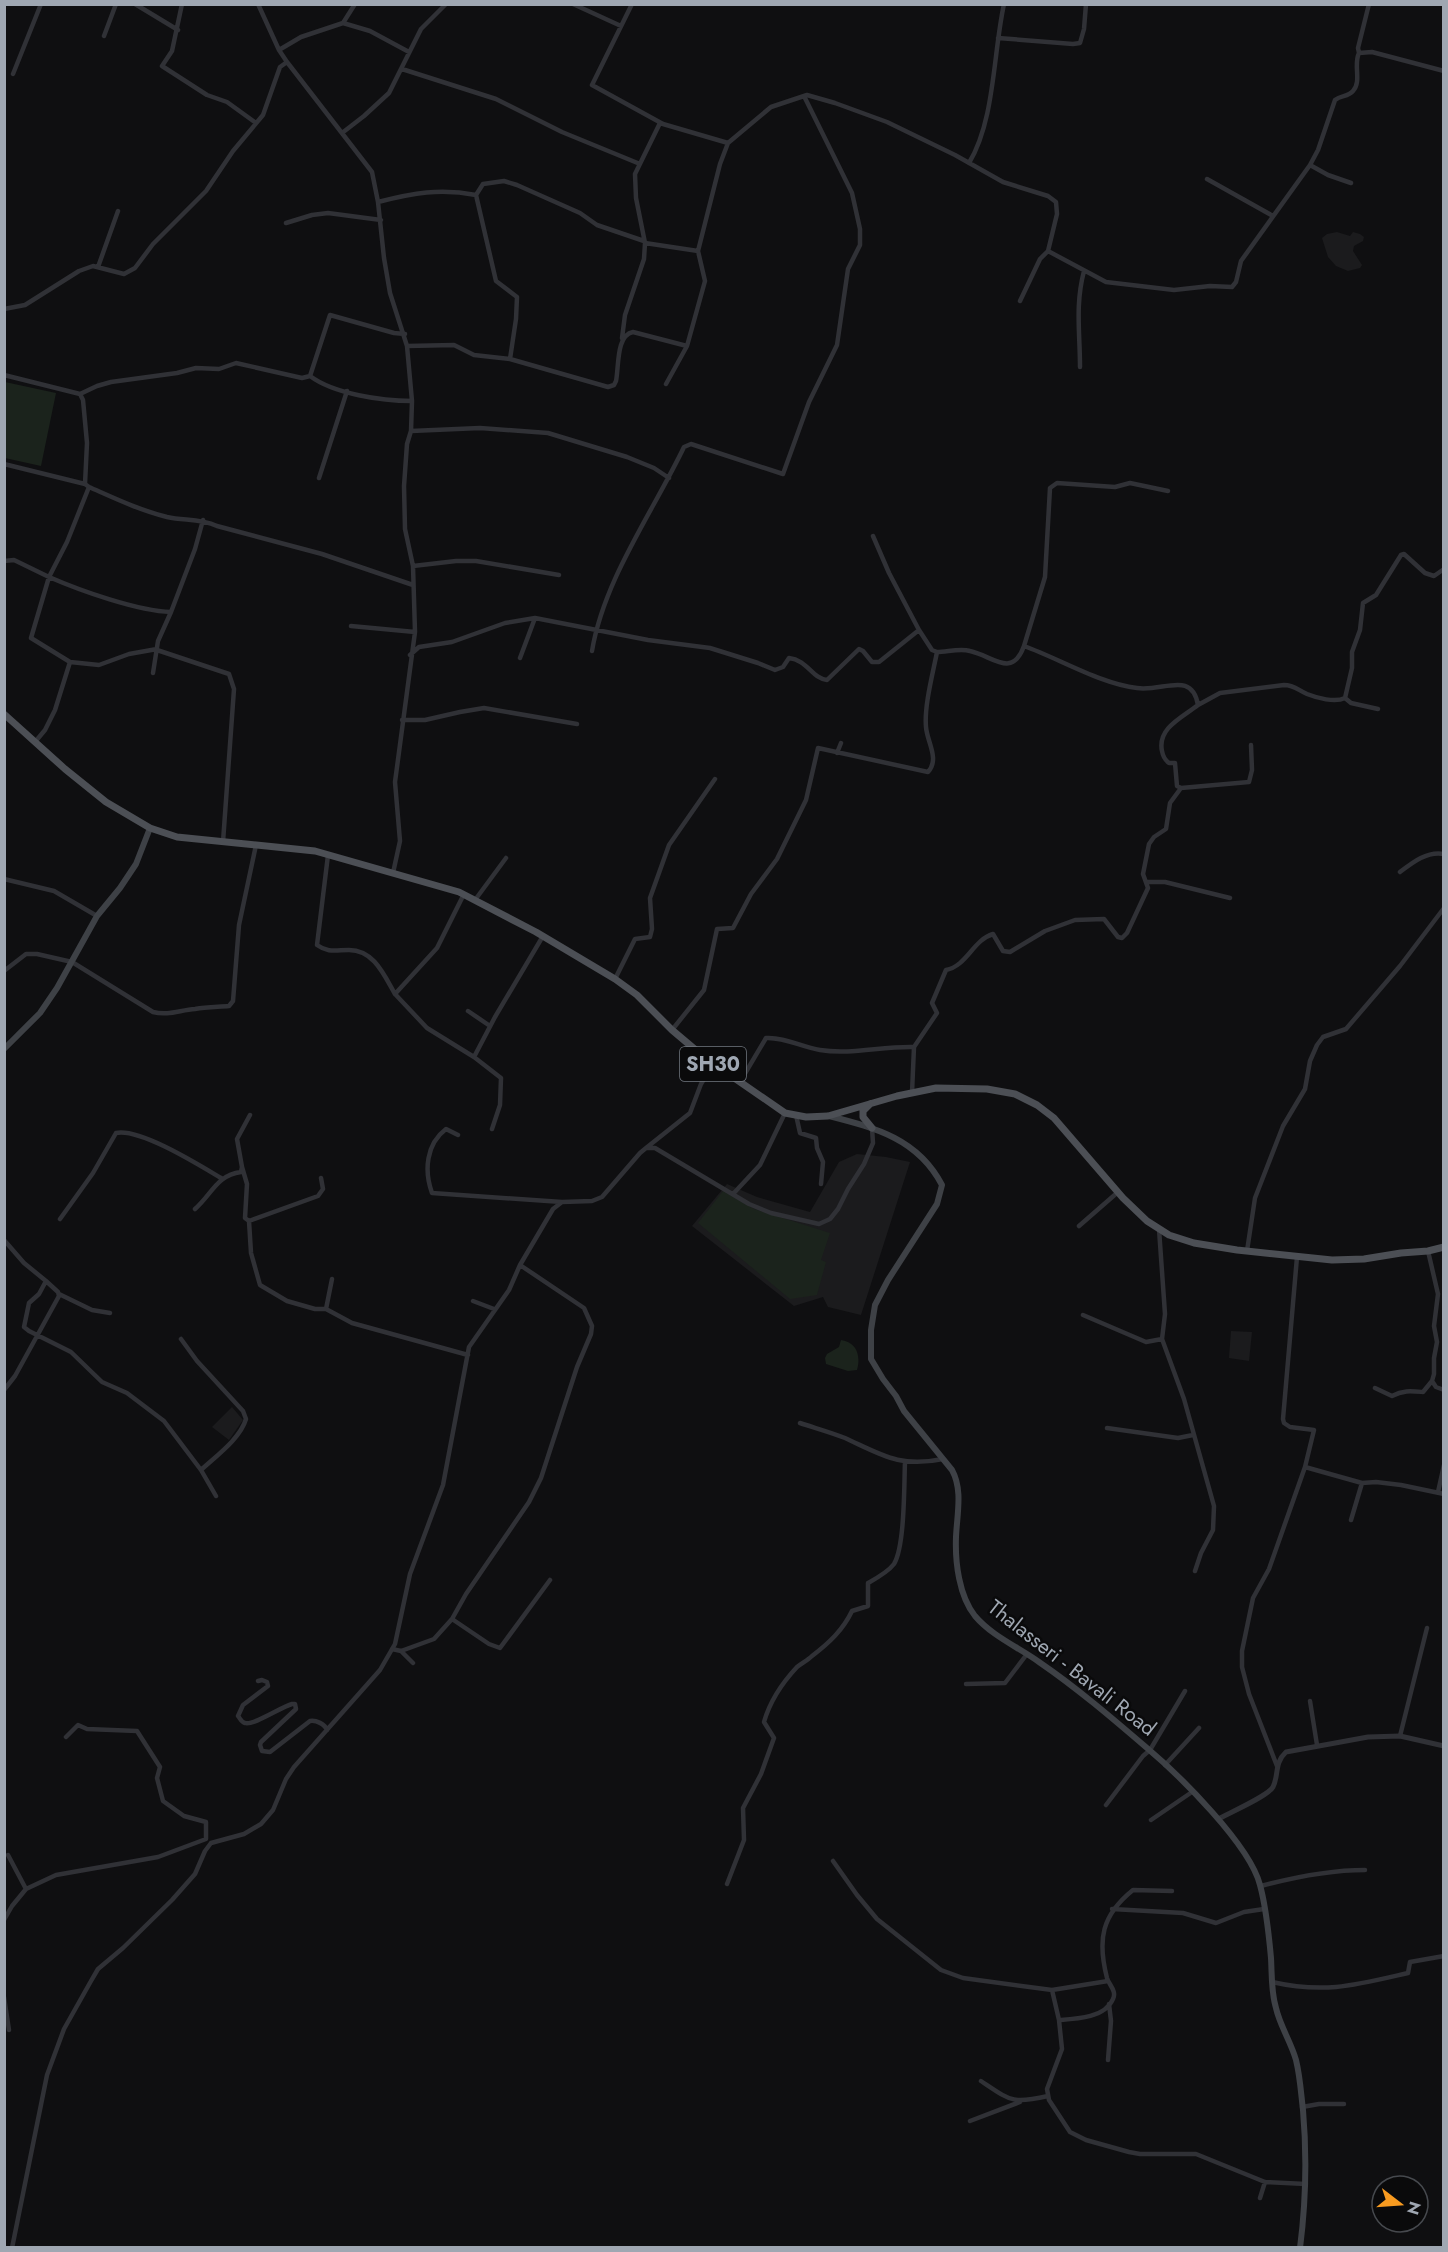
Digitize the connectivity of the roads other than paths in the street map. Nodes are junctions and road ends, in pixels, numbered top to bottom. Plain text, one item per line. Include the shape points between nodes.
1 (41, 4) edge
2 (116, 4) edge
3 (135, 4) edge
4 (182, 4) edge
5 (258, 4) edge
6 (356, 4) edge
7 (446, 4) edge
8 (573, 4) edge
9 (632, 4) edge
10 (1004, 4) edge
11 (1086, 4) edge
12 (1369, 4) edge
13 (343, 23) junction
14 (621, 26) junction
15 (178, 30) junction
16 (104, 36) dead end
17 (998, 38) junction
18 (279, 50) junction
19 (409, 52) junction
20 (1359, 53) junction
21 (287, 62) junction
22 (402, 69) junction
23 (1443, 71) edge
24 (13, 74) dead end
25 (804, 96) junction
26 (256, 123) junction
27 (660, 123) junction
28 (342, 133) junction
29 (728, 143) junction
30 (640, 164) junction
31 (969, 164) junction
32 (1310, 165) junction
33 (1207, 179) dead end
34 (1351, 183) dead end
35 (476, 195) junction
36 (378, 202) junction
37 (118, 211) dead end
38 (1273, 216) junction
39 (381, 220) junction
40 (286, 223) dead end
41 (645, 242) junction
42 (698, 250) junction
43 (1048, 251) junction
44 (98, 267) junction
45 (1083, 271) junction
46 (1020, 301) dead end
47 (4, 309) edge
48 (405, 334) junction
49 (622, 340) junction
50 (407, 346) junction
51 (687, 346) junction
52 (510, 359) junction
53 (1080, 367) dead end
54 (4, 375) edge
55 (310, 376) junction
56 (666, 384) dead end
57 (347, 391) junction
58 (80, 394) junction
59 (412, 401) junction
60 (411, 431) junction
61 (4, 464) edge
62 (319, 478) dead end
63 (669, 478) junction
64 (87, 485) junction
65 (1168, 491) dead end
66 (203, 520) junction
67 (873, 536) dead end
68 (4, 561) edge
69 (413, 566) junction
70 (1443, 569) edge
71 (559, 575) dead end
72 (49, 578) junction
73 (412, 585) junction
74 (171, 612) junction
75 (535, 618) junction
76 (351, 626) dead end
77 (595, 630) junction
78 (919, 630) junction
79 (414, 632) junction
80 (1024, 646) junction
81 (157, 650) junction
82 (592, 651) dead end
83 (937, 652) junction
84 (410, 655) junction
85 (520, 658) dead end
86 (70, 662) junction
87 (153, 673) dead end
88 (1196, 695) junction
89 (1345, 698) junction
90 (1198, 705) junction
91 (1378, 709) dead end
92 (1190, 712) junction
93 (4, 714) edge
94 (402, 720) junction
95 (577, 724) dead end
96 (35, 742) junction
97 (841, 743) dead end
98 (1251, 745) dead end
99 (837, 753) junction
100 (715, 779) dead end
101 (1180, 788) junction
102 (150, 828) junction
103 (223, 842) junction
104 (256, 845) junction
105 (1443, 854) edge
106 (328, 855) junction
107 (506, 858) dead end
108 (1400, 872) dead end
109 (393, 873) junction
110 (4, 879) edge
111 (1146, 882) junction
112 (464, 894) junction
113 (1230, 898) dead end
114 (475, 900) junction
115 (1443, 908) edge
116 (97, 916) junction
117 (543, 936) junction
118 (72, 962) junction
119 (4, 971) edge
120 (615, 979) junction
121 (395, 994) junction
122 (468, 1011) dead end
123 (490, 1026) junction
124 (672, 1030) junction
125 (914, 1047) junction
126 (4, 1049) edge
127 (474, 1057) junction
128 (713, 1064) junction
129 (740, 1083) junction
130 (912, 1093) junction
131 (872, 1102) junction
132 (858, 1106) junction
133 (785, 1113) junction
134 (250, 1115) dead end
135 (795, 1115) junction
136 (828, 1116) junction
137 (859, 1124) junction
138 (872, 1128) junction
139 (492, 1129) dead end
140 (458, 1135) dead end
141 (646, 1148) junction
142 (242, 1167) junction
143 (321, 1178) dead end
144 (221, 1179) junction
145 (821, 1184) dead end
146 (1118, 1192) junction
147 (733, 1194) junction
148 (562, 1202) junction
149 (195, 1209) dead end
150 (60, 1219) dead end
151 (249, 1221) junction
152 (1079, 1226) dead end
153 (1159, 1228) junction
154 (4, 1240) edge
155 (1443, 1247) edge
156 (1246, 1251) junction
157 (1428, 1251) junction
158 (1297, 1257) junction
159 (520, 1265) junction
160 (332, 1279) dead end
161 (46, 1281) junction
162 (59, 1294) junction
163 (473, 1301) dead end
164 (326, 1309) junction
165 (494, 1309) junction
166 (110, 1313) dead end
167 (1083, 1315) dead end
168 (37, 1335) junction
169 (181, 1339) dead end
170 (1162, 1339) junction
171 (468, 1355) junction
172 (1431, 1381) junction
173 (1375, 1388) dead end
174 (4, 1390) edge
175 (1443, 1390) edge
176 (800, 1423) dead end
177 (1107, 1428) dead end
178 (1193, 1435) junction
179 (943, 1459) junction
180 (905, 1462) junction
181 (1443, 1465) edge
182 (1305, 1467) junction
183 (201, 1470) junction
184 (1362, 1484) junction
185 (1441, 1493) edge
186 (216, 1496) dead end
187 (1351, 1520) dead end
188 (1195, 1571) dead end
189 (550, 1580) dead end
190 (452, 1619) junction
191 (1427, 1628) dead end
192 (392, 1649) junction
193 (401, 1651) junction
194 (1027, 1654) junction
195 (413, 1663) dead end
196 (258, 1681) dead end
197 (966, 1684) dead end
198 (1185, 1691) dead end
199 (1310, 1701) dead end
200 (1199, 1728) dead end
201 (327, 1730) junction
202 (1401, 1736) junction
203 (66, 1737) dead end
204 (1317, 1745) junction
205 (1443, 1746) edge
206 (1150, 1750) junction
207 (1165, 1766) junction
208 (1277, 1766) junction
209 (1192, 1792) junction
210 (1106, 1805) dead end
211 (1218, 1819) junction
212 (1151, 1820) dead end
213 (206, 1839) junction
214 (212, 1844) junction
215 (8, 1855) dead end
216 (833, 1861) dead end
217 (1365, 1870) dead end
218 (727, 1884) dead end
219 (1261, 1886) junction
220 (26, 1889) junction
221 (1172, 1891) dead end
222 (1112, 1909) junction
223 (1264, 1909) junction
224 (4, 1920) edge
225 (1443, 1956) edge
226 (1108, 1981) junction
227 (1272, 1982) junction
228 (1052, 1990) junction
229 (4, 1997) edge
230 (1109, 2004) junction
231 (1059, 2020) junction
232 (9, 2030) dead end
233 (1108, 2060) dead end
234 (981, 2081) dead end
235 (1048, 2096) junction
236 (1023, 2101) junction
237 (1344, 2104) dead end
238 (1302, 2107) junction
239 (970, 2121) dead end
240 (1265, 2182) junction
241 (1306, 2184) junction
242 (1260, 2198) dead end
243 (12, 2245) edge
244 (19, 2247) edge
245 (1300, 2247) edge

1 - 24 street
2 - 16 street
3 - 15 street
4 - 15 street
5 - 18 street
6 - 13 street
7 - 19 street via 421,28
8 - 14 street
9 - 14 street
10 - 17 street
11 - 17 street via 1080,43
12 - 20 street
13 - 18 street
13 - 19 street via 370,31
14 - 27 street via 592,85
15 - 26 street via 172,51 162,66
17 - 31 street via 989,103
18 - 21 street
19 - 22 street
20 - 23 street via 1372,52
20 - 32 street via 1355,88 1351,94 1335,100
21 - 26 street via 280,67 263,115
21 - 28 street
22 - 28 street via 389,93
22 - 30 street via 496,99
25 - 29 street via 771,106
25 - 31 street via 887,122
25 - 63 street via 852,193 860,229 860,245 848,269 837,345 809,402 783,474 691,444 684,447
26 - 44 street via 206,191 153,244 135,268 124,274
27 - 29 street
27 - 30 street
28 - 36 street via 372,172
29 - 42 street
30 - 41 street via 635,174 636,198
31 - 43 street via 1056,202
32 - 34 street
32 - 38 street
33 - 38 street
35 - 36 street via 427,191
35 - 41 street via 483,184 504,181 572,209 597,225
35 - 52 street via 496,281 517,297
36 - 39 street
37 - 44 street
38 - 45 street via 1241,261 1232,287 1138,287 1106,282
39 - 40 street via 328,213
39 - 48 street via 390,293
41 - 42 street
41 - 49 street
42 - 51 street via 705,281
43 - 45 street
43 - 46 street via 1040,259
44 - 47 street via 79,271 25,305
45 - 53 street via 1077,306
48 - 50 street
48 - 55 street via 330,315
49 - 51 street via 633,332
49 - 52 street via 612,387
50 - 52 street via 454,345 474,355
50 - 59 street
51 - 56 street
54 - 58 street
55 - 57 street via 331,388
55 - 58 street via 302,378 236,363 219,369 196,368 111,382
57 - 59 street via 373,399
57 - 62 street
58 - 64 street via 87,443
59 - 60 street
60 - 63 street via 480,429 548,434 627,457
60 - 69 street via 404,486 405,530
61 - 64 street
63 - 77 street via 612,585
64 - 66 street via 134,507 170,518
64 - 72 street
65 - 80 street via 1130,483 1115,487 1057,483 1050,488 1045,578
66 - 73 street
66 - 74 street
67 - 78 street
68 - 72 street via 14,561
69 - 71 street via 476,561
69 - 73 street
70 - 89 street via 1434,576 1425,573 1401,555 1376,595 1363,603
72 - 74 street via 155,612
72 - 86 street via 31,638
73 - 79 street
74 - 81 street
75 - 77 street
75 - 84 street via 505,622 452,642 419,647
75 - 85 street
76 - 79 street
77 - 78 street via 710,648 775,670 793,658 827,681 858,649 872,662 879,662
77 - 82 street
78 - 83 street
79 - 84 street
80 - 83 street via 1011,664 973,651
80 - 88 street via 1114,684 1152,689 1184,684
81 - 86 street via 129,654 99,665
81 - 87 street
81 - 103 street via 230,674 234,689
83 - 99 street via 926,729 932,750 928,772
84 - 94 street
86 - 96 street via 55,710
88 - 90 street
88 - 92 street
89 - 90 street via 1340,701 1319,697 1284,685 1220,693
89 - 91 street
90 - 92 street
92 - 101 street via 1166,730 1161,746 1166,760 1175,763
93 - 96 main road, SH30
94 - 95 street via 425,720 484,708
94 - 109 street via 395,782 400,842
96 - 102 main road, SH30 via 106,802
97 - 99 street
98 - 101 street via 1249,782
99 - 124 street via 818,748 806,800 777,859 751,894 733,928 717,929 704,990
100 - 120 street via 669,845 650,898 650,937 635,939
101 - 111 street via 1170,802 1166,829 1149,844 1143,874
102 - 103 main road, SH30 via 177,837
102 - 116 main road via 136,864
103 - 104 main road, SH30
104 - 106 main road, SH30
104 - 118 street via 239,925 233,1001 229,1006 160,1014
105 - 108 street via 1425,855
106 - 109 main road, SH30
106 - 121 street via 316,945 323,950 364,952 373,959
107 - 114 street
109 - 112 main road, SH30
110 - 116 street via 54,891
111 - 113 street via 1165,882
111 - 125 street via 1149,886 1141,906 1122,938 1104,919 1098,918 1066,921 1010,952 1003,951 993,934 982,939 954,969 946,970 933,997 938,1013
112 - 114 main road, SH30
112 - 121 street via 437,948
114 - 117 main road, SH30
115 - 156 street via 1346,1029 1323,1037 1317,1045 1305,1089 1283,1126 1255,1198
116 - 118 main road
117 - 120 main road, SH30
117 - 123 street
118 - 119 street via 26,954
118 - 126 main road via 40,1012
120 - 124 main road, SH30
121 - 127 street via 427,1028
122 - 123 street
123 - 127 street
124 - 128 main road, SH30
125 - 129 street via 820,1050 777,1037 766,1038
125 - 130 street
127 - 139 street via 501,1078 500,1105
128 - 129 main road, SH30
128 - 141 street via 690,1113
129 - 133 main road, SH30
130 - 131 main road, SH30
130 - 146 main road, SH30 via 964,1088 1015,1094 1054,1118
131 - 132 main road, SH30
131 - 138 main road via 863,1114
132 - 136 main road, SH30
132 - 137 main road via 854,1117
133 - 135 main road, SH30
133 - 147 street via 760,1165
134 - 142 street via 237,1139
135 - 136 main road, SH30
135 - 145 street via 800,1133 816,1138 823,1162
136 - 137 main road, Thalasseri - Bavali Road
137 - 138 main road, Thalasseri - Bavali Road
138 - 147 street via 870,1153 830,1219 819,1224 771,1213
138 - 179 main road, Thalasseri - Bavali Road via 914,1151 933,1168 942,1185 937,1204 875,1305 871,1359 904,1411
140 - 148 street via 446,1129 432,1147 426,1177 432,1193
141 - 147 street via 664,1152
141 - 148 street via 603,1197
142 - 144 street via 240,1172
142 - 151 street
143 - 151 street via 323,1189 318,1196
144 - 149 street
144 - 150 street via 188,1157 120,1132
146 - 152 street
146 - 153 main road, SH30
148 - 159 street via 553,1209
151 - 164 street via 250,1253 260,1285 287,1301
153 - 156 main road, SH30 via 1194,1243
153 - 170 street via 1165,1314
154 - 161 street
155 - 157 main road, SH30
156 - 158 main road, SH30
157 - 158 main road, SH30 via 1364,1259
157 - 172 street via 1438,1294
158 - 182 street via 1283,1419 1290,1427 1314,1430
159 - 165 street via 509,1290
159 - 190 street via 584,1308 592,1326 591,1334 530,1503
160 - 164 street
161 - 162 street
161 - 168 street via 29,1303 24,1327
162 - 166 street via 92,1310
162 - 168 street
163 - 165 street
164 - 171 street via 352,1323
165 - 171 street via 469,1347
167 - 170 street via 1146,1342
168 - 174 street
168 - 183 street via 70,1352 102,1382 127,1393 164,1421
169 - 183 street via 238,1404 246,1419 230,1443
170 - 178 street
171 - 192 street via 443,1485 410,1574
172 - 173 street via 1423,1392 1410,1390 1392,1395
172 - 175 street
176 - 180 street
177 - 178 street via 1178,1438
178 - 188 street via 1214,1506 1213,1530
179 - 180 street via 920,1464
179 - 194 main road, Thalasseri - Bavali Road via 958,1481 958,1573 966,1598 975,1616
180 - 218 street via 903,1518 893,1565 868,1583 867,1606 852,1611 844,1627 799,1665 768,1710 764,1722 774,1738 743,1808 744,1840
181 - 185 street
182 - 184 street
182 - 208 street via 1269,1569 1253,1598 1242,1651 1249,1694
183 - 186 street
184 - 185 street via 1376,1482
184 - 187 street
189 - 190 street via 500,1648
190 - 193 street via 434,1639
191 - 202 street
192 - 193 street
192 - 201 street via 380,1670
193 - 195 street
194 - 197 street via 1005,1683
194 - 206 main road, Thalasseri - Bavali Road
196 - 201 street via 267,1682 268,1686 243,1705 238,1716 241,1721 253,1723 292,1704 296,1709 261,1742 262,1751 270,1752 310,1721
198 - 206 street
199 - 204 street
200 - 207 street
201 - 214 street via 294,1767 273,1810 261,1824
202 - 204 street
202 - 205 street
203 - 213 street via 78,1725 87,1729 137,1731 160,1767 157,1778 163,1801 184,1816 206,1822
204 - 208 street via 1286,1752
206 - 207 main road, Thalasseri - Bavali Road
206 - 210 street
207 - 209 main road, Thalasseri - Bavali Road
208 - 211 street via 1273,1787 1266,1795
209 - 211 main road, Thalasseri - Bavali Road
209 - 212 street
211 - 219 main road, Thalasseri - Bavali Road via 1248,1860
213 - 214 street
213 - 220 street via 158,1857 56,1875
214 - 243 street via 195,1874 172,1900 98,1969 64,2029 47,2075
215 - 220 street
216 - 228 street via 877,1919 940,1970 963,1978
217 - 219 street via 1341,1870
219 - 223 main road, Thalasseri - Bavali Road
220 - 224 street
221 - 222 street via 1133,1890
222 - 223 street via 1183,1912 1216,1923
222 - 226 street via 1103,1941
223 - 227 main road, Thalasseri - Bavali Road
225 - 227 street via 1410,1962 1408,1973 1341,1988
226 - 228 street
226 - 230 street via 1114,1992
227 - 238 main road, Thalasseri - Bavali Road via 1276,2009 1295,2058
228 - 231 street
229 - 232 street
230 - 231 street via 1082,2019
230 - 233 street
231 - 235 street via 1062,2049
234 - 236 street via 1006,2097
235 - 236 street
235 - 240 street via 1070,2132 1086,2140 1140,2154 1196,2154
236 - 239 street
237 - 238 street
238 - 241 main road, Thalasseri - Bavali Road
240 - 241 street
240 - 242 street
241 - 245 main road, Thalasseri - Bavali Road
243 - 244 street

